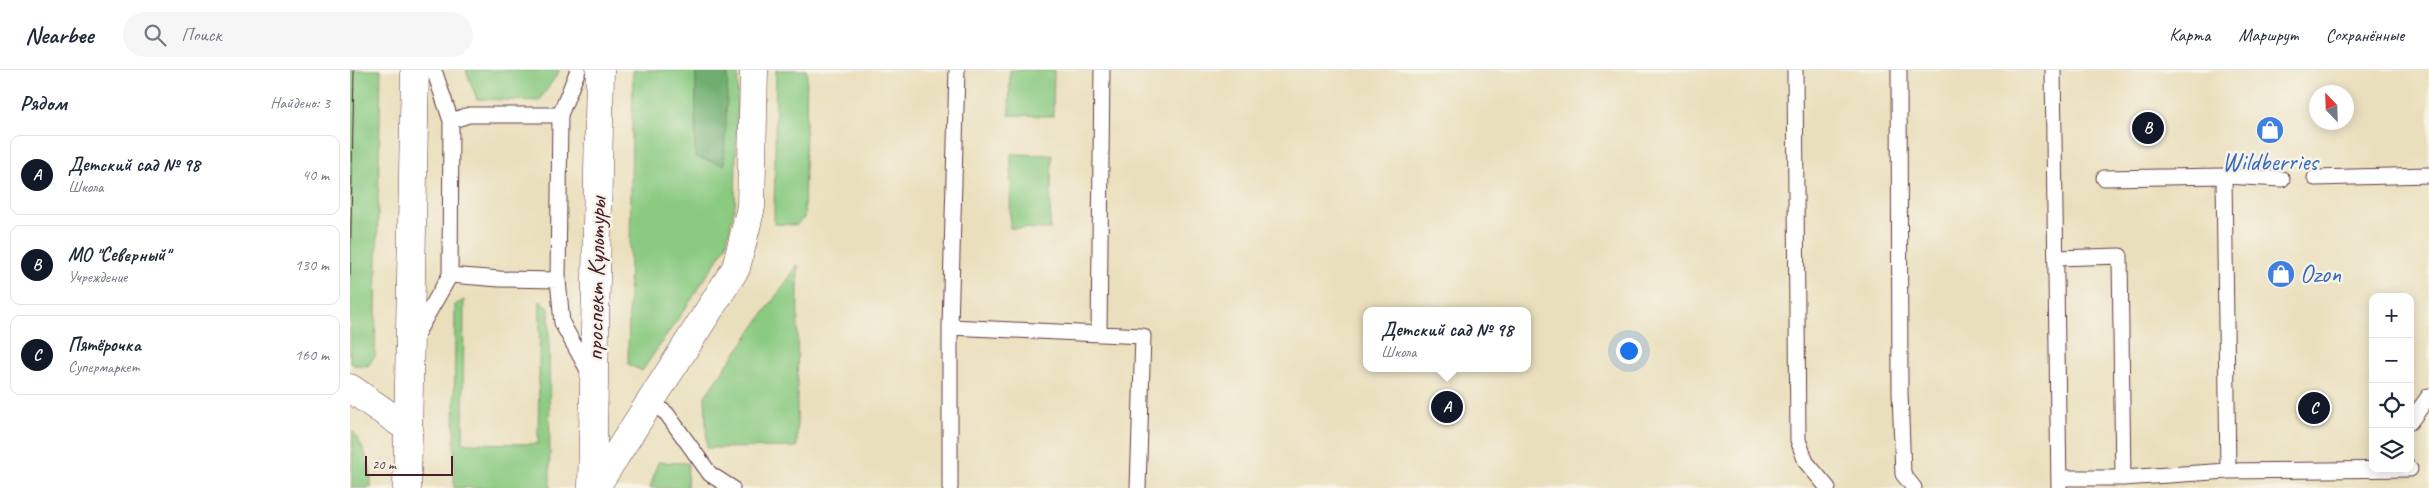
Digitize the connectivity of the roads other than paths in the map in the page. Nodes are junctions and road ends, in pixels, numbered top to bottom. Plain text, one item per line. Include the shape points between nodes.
1 (415, 70) edge
2 (434, 70) edge
3 (578, 70) edge
4 (600, 70) edge
5 (754, 70) edge
6 (957, 70) edge
7 (1102, 70) edge
8 (1795, 70) edge
9 (1899, 70) edge
10 (2053, 70) edge
11 (560, 115) junction
12 (451, 121) junction
13 (2429, 174) edge
14 (2224, 176) junction
15 (2104, 178) dead end
16 (2315, 178) dead end
17 (2282, 179) dead end
18 (2056, 258) junction
19 (450, 275) junction
20 (558, 280) junction
21 (950, 327) junction
22 (1098, 334) junction
23 (410, 344) junction
24 (594, 382) junction
25 (350, 388) edge
26 (2429, 396) edge
27 (652, 402) junction
28 (2414, 417) edge
29 (409, 429) junction
30 (2369, 469) edge
31 (2228, 471) junction
32 (2122, 478) junction
33 (2059, 483) edge
34 (407, 488) edge
35 (594, 488) edge
36 (732, 488) edge
37 (950, 488) edge
38 (1138, 488) edge
39 (1828, 488) edge
40 (1914, 488) edge

1 - 23 main road
2 - 12 lane
3 - 11 lane
4 - 24 main road, проспект Культуры
5 - 27 main road via 751,207 736,268
6 - 21 lane
7 - 22 lane
8 - 39 lane via 1798,440 1806,462
9 - 40 lane via 1903,474
10 - 18 lane
11 - 12 lane via 469,116
11 - 20 lane
12 - 19 lane
13 - 16 lane
14 - 15 lane
14 - 17 lane
14 - 31 lane
18 - 32 lane via 2120,256
18 - 33 lane
19 - 20 lane
19 - 23 lane
20 - 24 lane via 562,322
21 - 22 lane
21 - 37 lane
22 - 38 lane via 1143,336
23 - 29 main road
24 - 35 main road, проспект Культуры
25 - 29 main road
26 - 28 lane
27 - 35 main road
27 - 36 lane via 667,414 710,474
29 - 34 main road
30 - 31 lane
31 - 32 lane
32 - 33 lane

